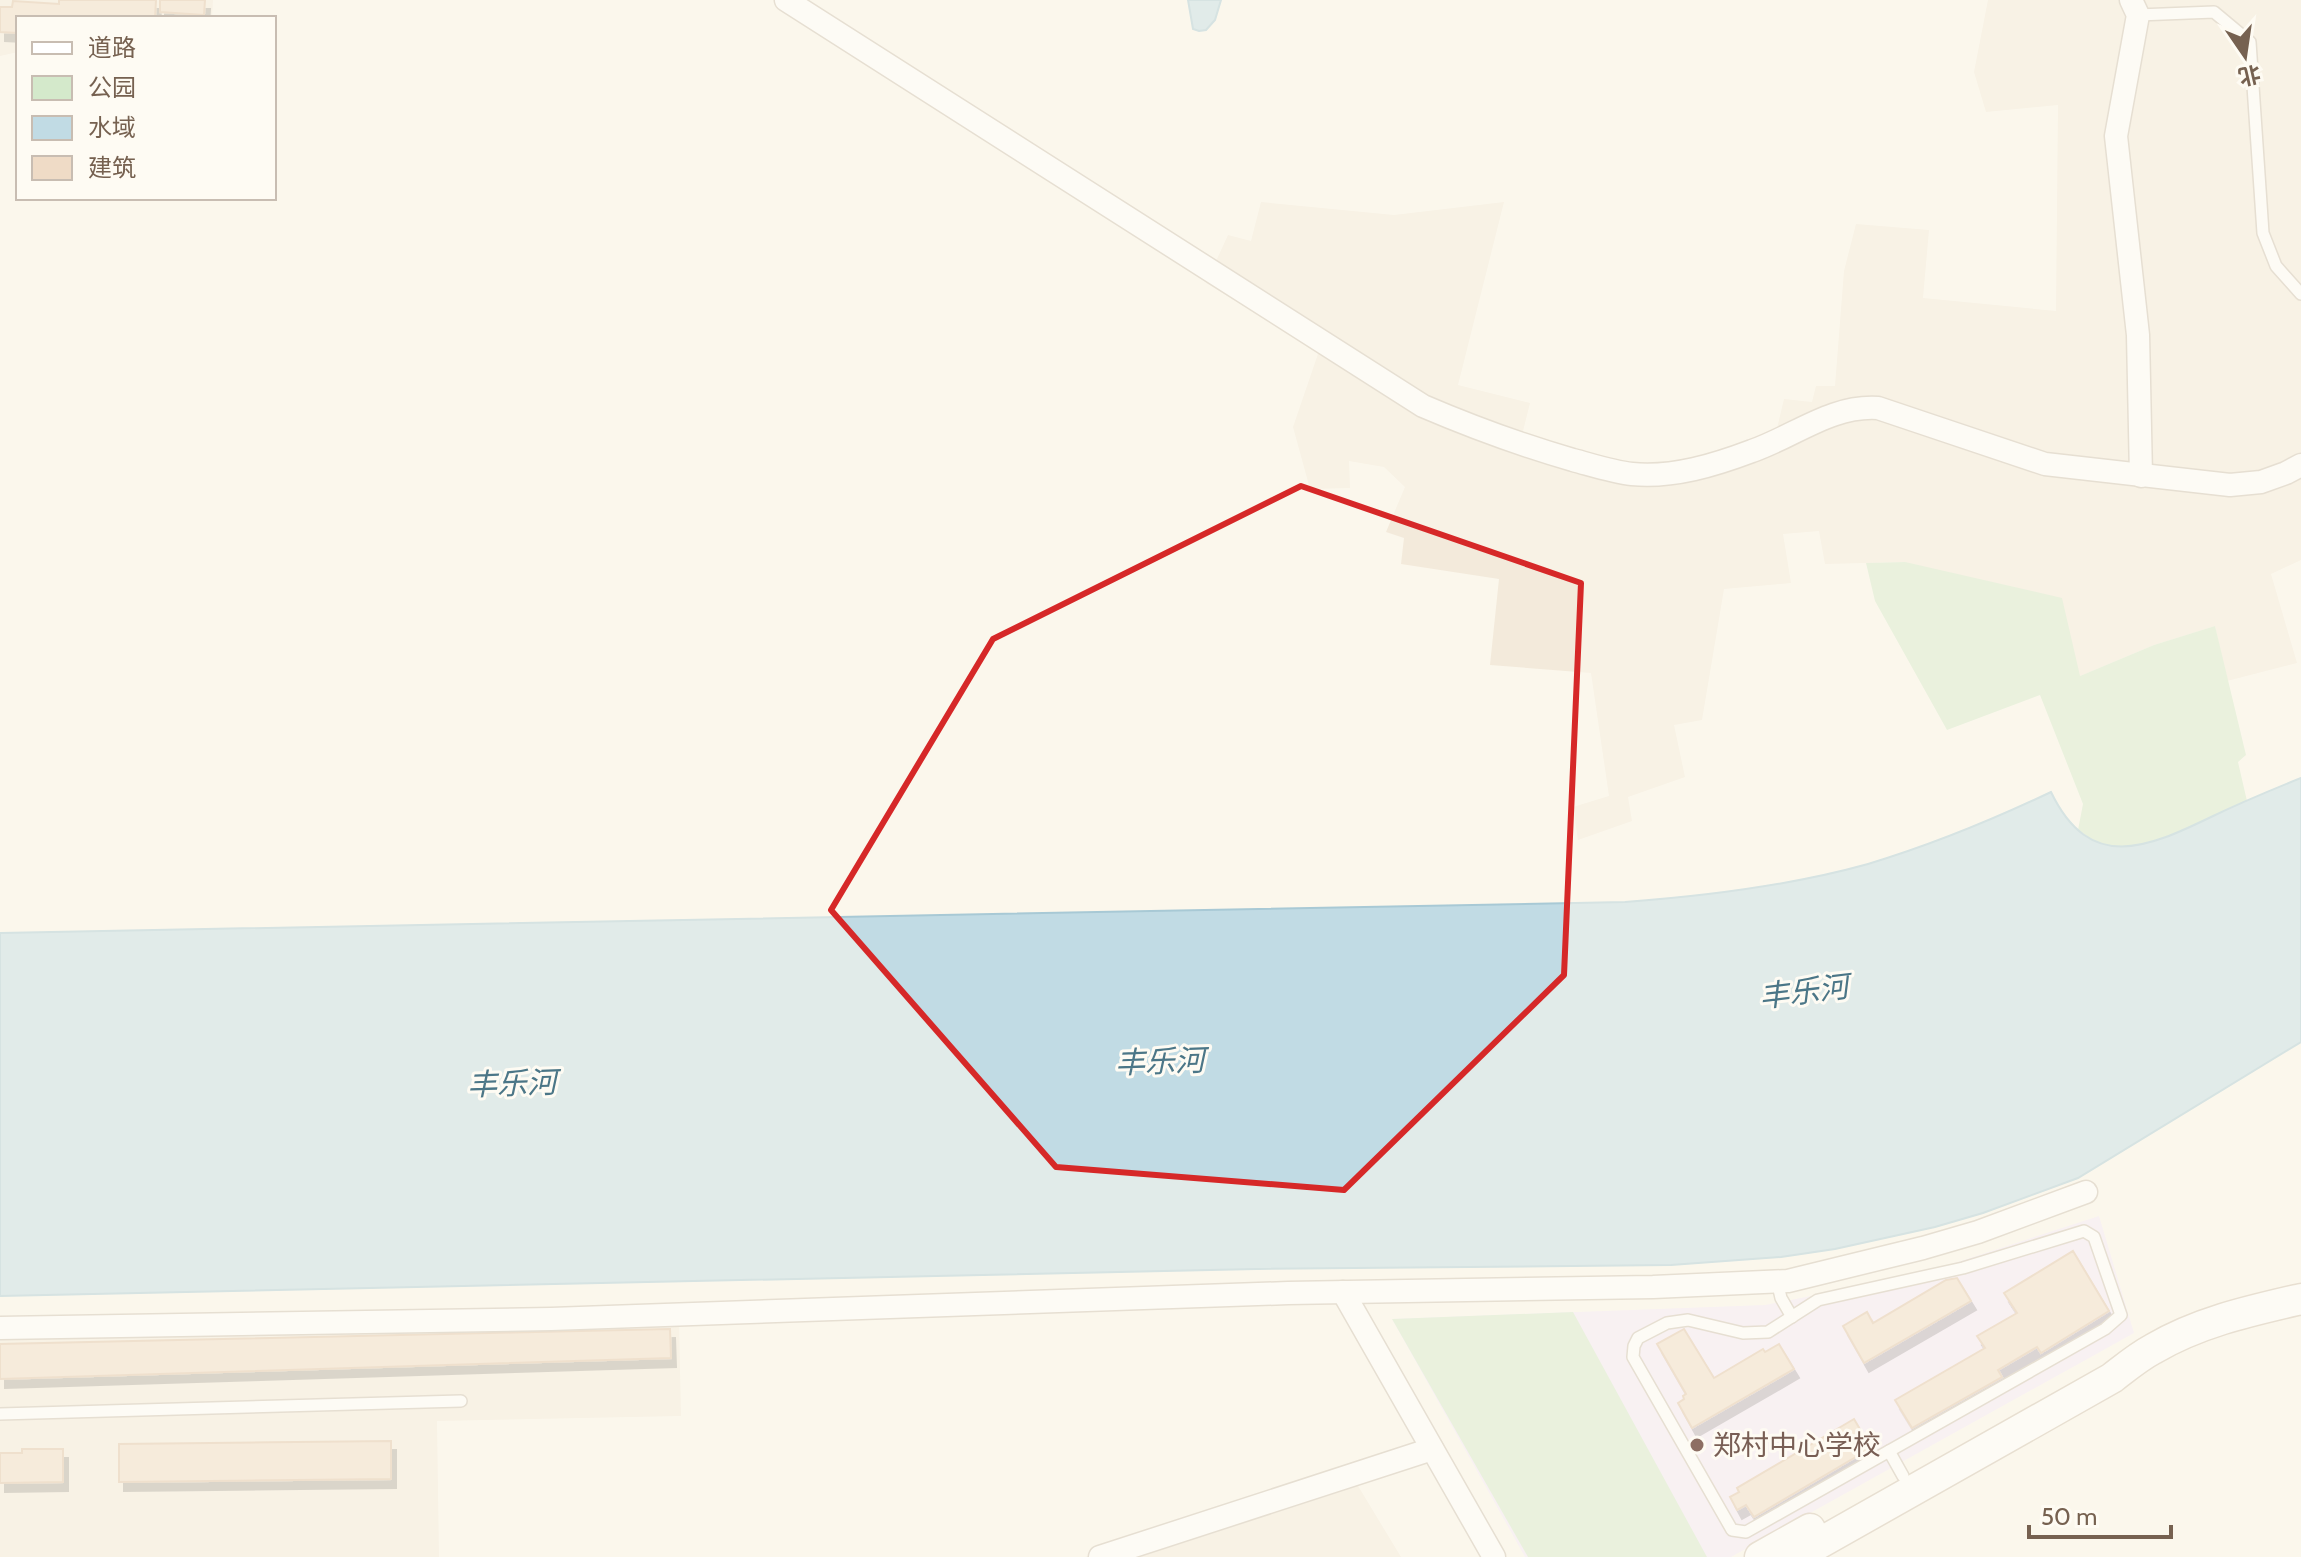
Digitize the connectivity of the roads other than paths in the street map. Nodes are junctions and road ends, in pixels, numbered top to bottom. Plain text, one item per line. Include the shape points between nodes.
1 (786, 0) edge
2 (2135, 8) edge
3 (2301, 294) edge
4 (2301, 465) edge
5 (2141, 476) junction
6 (2086, 1192) dead end
7 (1777, 1281) junction
8 (1343, 1292) junction
9 (2301, 1299) edge
10 (1792, 1317) junction
11 (0, 1328) edge
12 (2150, 1350) junction
13 (461, 1401) dead end
14 (0, 1414) edge
15 (1432, 1449) junction
16 (1896, 1464) junction
17 (1137, 1552) edge
18 (1100, 1557) edge
19 (1494, 1557) edge
20 (1760, 1557) edge
21 (1795, 1557) edge

1 - 5 street via 1423,406 1501,438 1631,474 1672,472 1722,463 1838,411 1878,408 2045,464
2 - 3 lane via 2214,12 2250,42 2263,233 2276,266
2 - 5 street via 2116,136 2138,335
4 - 5 street via 2248,484
6 - 7 street via 1923,1248
7 - 8 street
7 - 10 lane
8 - 11 street via 551,1319
8 - 15 street
9 - 12 street via 2223,1317
10 - 16 lane via 1758,1334 1676,1321 1638,1338 1634,1346 1633,1357 1732,1530 1746,1532
10 - 16 lane via 1818,1300 1963,1268 2084,1231 2094,1237 2121,1315
12 - 16 street via 2103,1363
12 - 21 street via 2112,1378
13 - 14 lane
15 - 17 street
15 - 19 street
16 - 20 street
17 - 18 street

